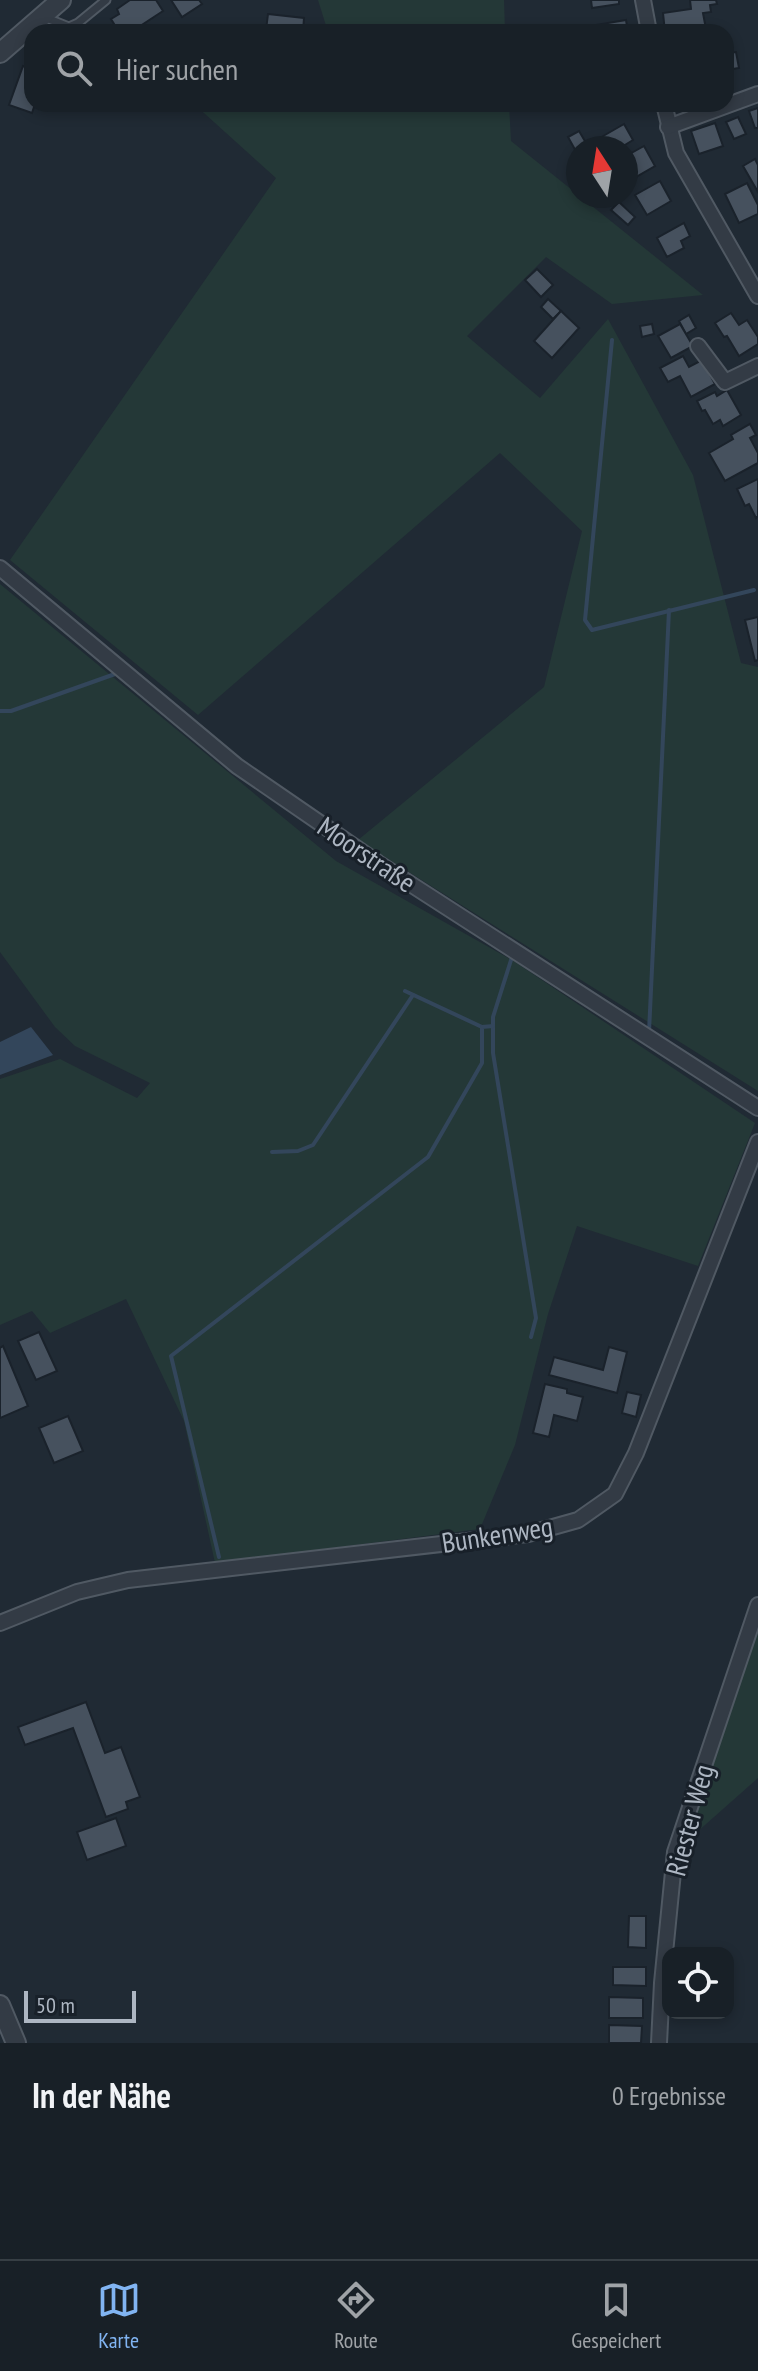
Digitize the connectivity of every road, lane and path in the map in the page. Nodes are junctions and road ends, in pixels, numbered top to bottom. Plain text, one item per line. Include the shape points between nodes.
1 (61, 0) edge
2 (106, 0) edge
3 (643, 0) edge
4 (42, 16) junction
5 (31, 24) edge
6 (62, 24) edge
7 (76, 24) edge
8 (648, 24) edge
9 (24, 29) edge
10 (5, 43) edge
11 (758, 94) edge
12 (734, 103) edge
13 (665, 112) edge
14 (709, 112) edge
15 (668, 127) junction
16 (758, 296) edge
17 (698, 346) dead end
18 (758, 366) edge
19 (0, 568) edge
20 (758, 1108) edge
21 (758, 1142) edge
22 (758, 1605) edge
23 (0, 1623) edge
24 (0, 2005) edge
25 (16, 2043) edge
26 (659, 2043) edge

1 - 4 street
2 - 7 lane
3 - 8 street
4 - 5 street
4 - 6 lane
9 - 10 street
11 - 12 street
13 - 15 street
14 - 15 street
15 - 16 street via 676,153
17 - 18 street via 725,382
19 - 20 street, Moorstraße via 237,766
21 - 23 street, Bunkenweg via 636,1453 615,1494 578,1520 528,1534 128,1580 77,1592
22 - 26 street, Riester Weg via 675,1852
24 - 25 street

